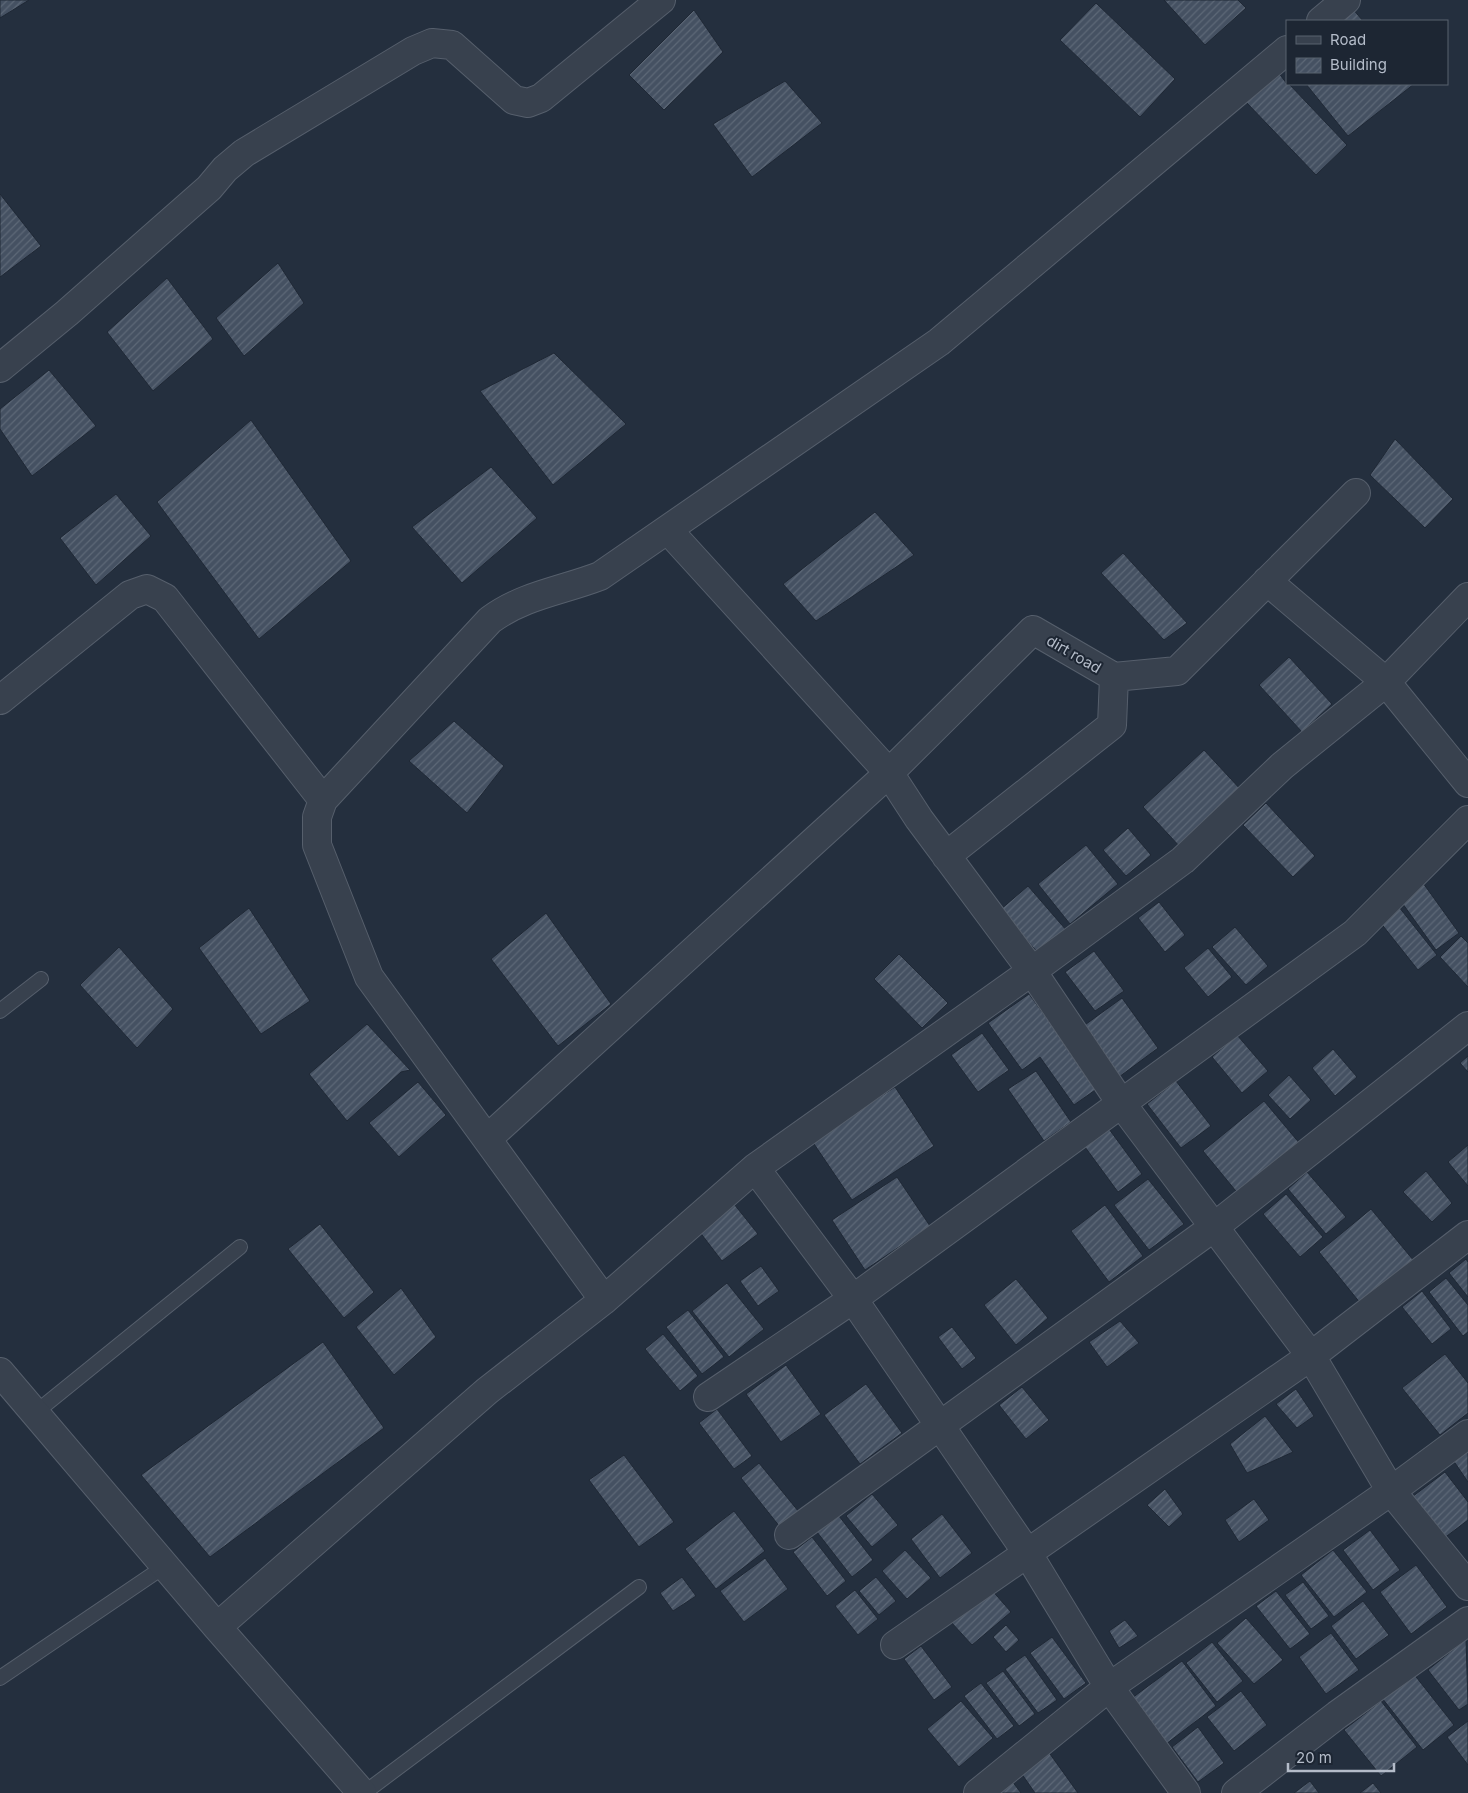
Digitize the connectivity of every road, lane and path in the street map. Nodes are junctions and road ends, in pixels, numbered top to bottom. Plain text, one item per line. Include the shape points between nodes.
1 (661, 0) edge
2 (1346, 0) edge
3 (1322, 20) edge
4 (1286, 51) edge
5 (0, 368) edge
6 (1356, 493) dead end
7 (668, 530) junction
8 (1266, 581) junction
9 (1468, 597) edge
10 (1114, 677) junction
11 (1386, 682) junction
12 (0, 700) edge
13 (889, 773) junction
14 (1468, 783) edge
15 (324, 800) junction
16 (1468, 820) edge
17 (946, 856) junction
18 (1032, 971) junction
19 (41, 979) dead end
20 (0, 1011) edge
21 (1468, 1026) edge
22 (1121, 1103) junction
23 (487, 1139) junction
24 (755, 1168) junction
25 (1214, 1227) junction
26 (1468, 1235) edge
27 (240, 1247) dead end
28 (854, 1299) junction
29 (604, 1300) junction
30 (1311, 1356) junction
31 (0, 1372) edge
32 (708, 1398) dead end
33 (35, 1413) junction
34 (940, 1428) junction
35 (1468, 1434) edge
36 (1391, 1491) junction
37 (789, 1535) dead end
38 (1028, 1554) junction
39 (165, 1566) junction
40 (1468, 1586) edge
41 (639, 1587) dead end
42 (1468, 1621) edge
43 (217, 1627) junction
44 (895, 1645) dead end
45 (0, 1678) edge
46 (1109, 1687) junction
47 (363, 1793) edge
48 (978, 1793) edge
49 (1186, 1793) edge
50 (1236, 1793) edge

1 - 5 street via 541,98 528,103 514,100 452,45 432,43 413,51 224,168 209,188 75,307
2 - 3 street
4 - 7 street via 939,342
6 - 8 street
7 - 13 street
7 - 15 street via 600,576 536,595 506,608 490,620
8 - 10 street via 1177,671
8 - 11 street
9 - 11 street
10 - 13 street, dirt road via 1033,630
10 - 17 street via 1112,725
11 - 14 street
11 - 18 street via 1282,766 1183,860
12 - 15 street via 130,595 147,589 165,598
13 - 17 street
13 - 23 street
15 - 23 street via 317,817 316,845 369,977
16 - 22 street via 1355,933
17 - 18 street
18 - 22 street
18 - 24 street
19 - 20 lane
21 - 25 street
22 - 25 street
22 - 28 street
23 - 29 street
24 - 28 street
24 - 29 street
25 - 30 street
25 - 34 street
26 - 30 street
27 - 33 lane
28 - 32 street
28 - 34 street
29 - 43 street via 487,1391
30 - 36 street
30 - 38 street
31 - 33 street
33 - 39 street
34 - 37 street
34 - 38 street
35 - 36 street
36 - 40 street
36 - 46 street
38 - 44 street
38 - 46 street
39 - 43 street
39 - 45 lane
41 - 47 lane
42 - 50 street via 1337,1715
43 - 47 street
46 - 48 street
46 - 49 street

